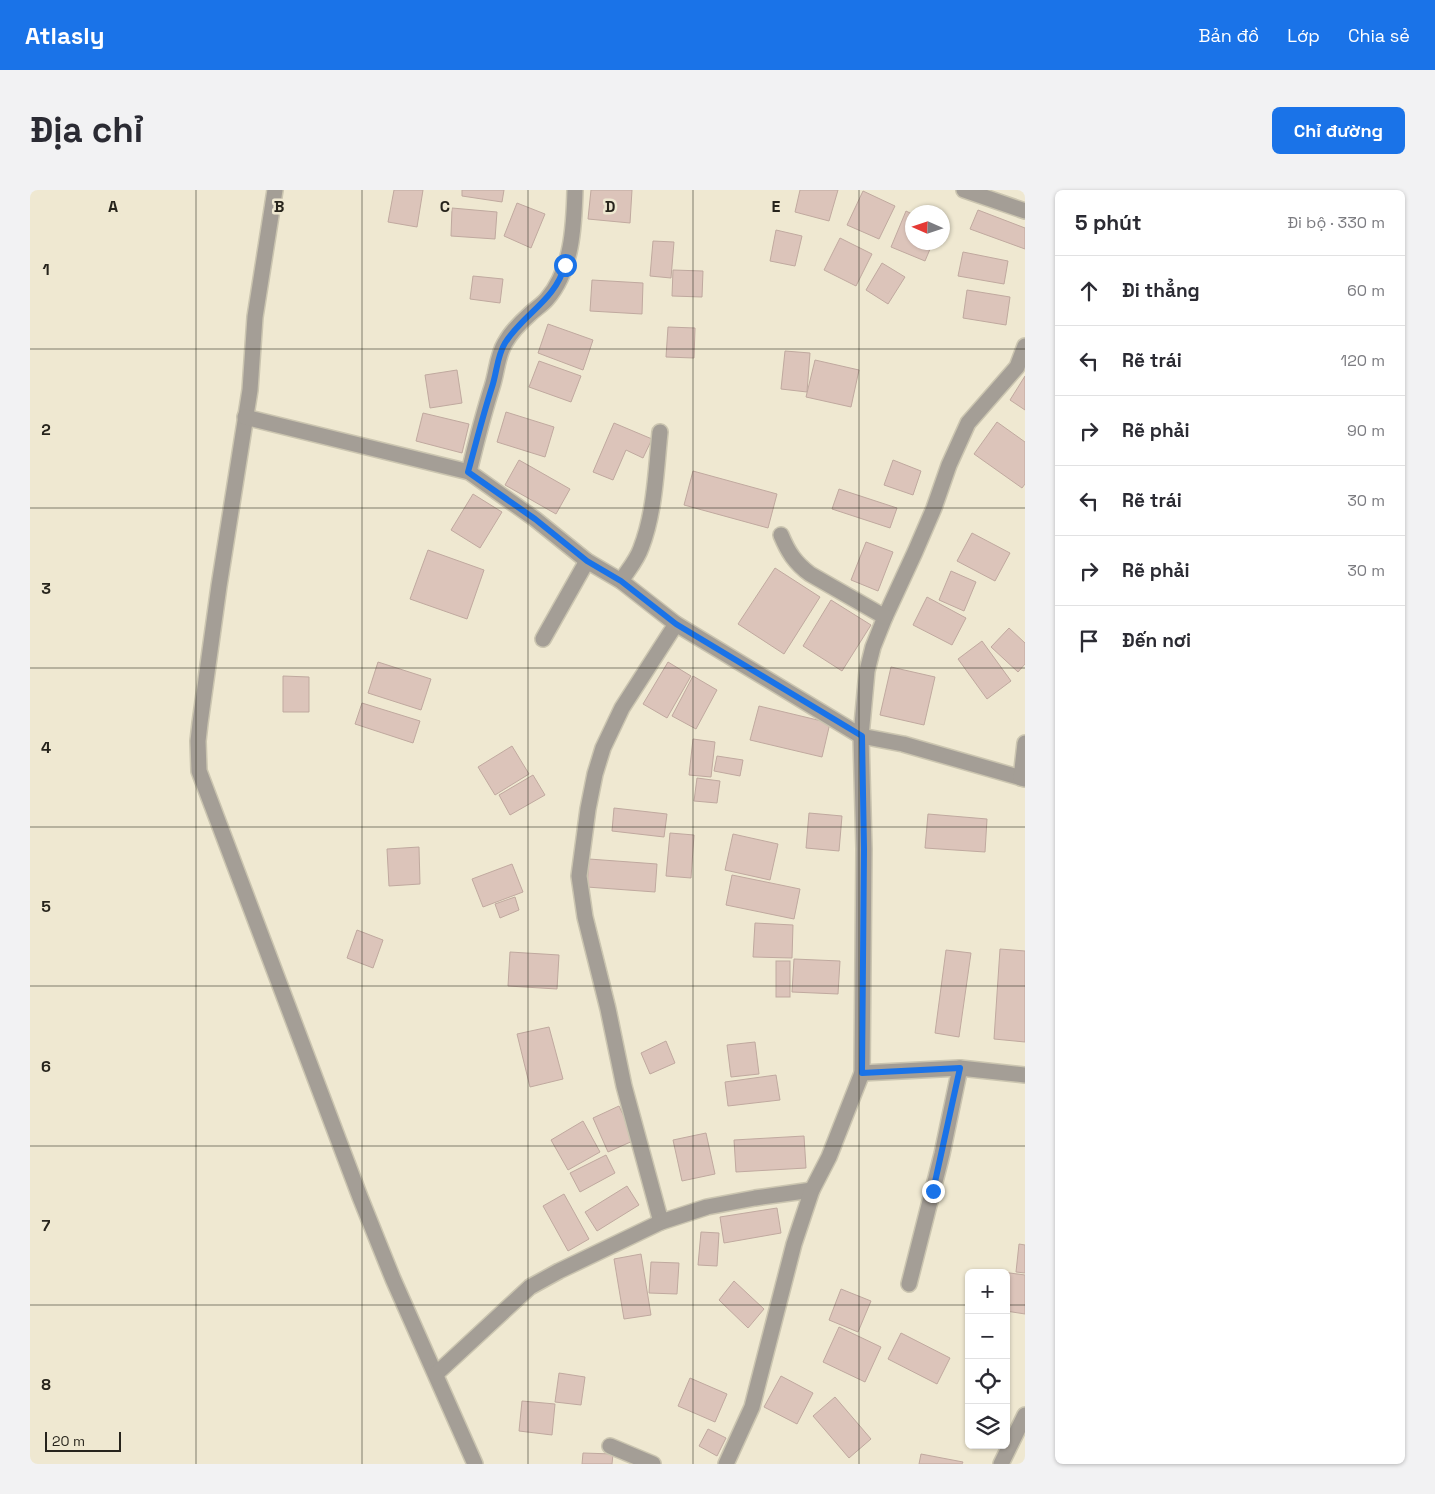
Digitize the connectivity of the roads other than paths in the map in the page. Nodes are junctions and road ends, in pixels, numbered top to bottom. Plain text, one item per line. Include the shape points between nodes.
1 (276, 190) edge
2 (575, 190) edge
3 (964, 190) edge
4 (1025, 211) edge
5 (1024, 354) edge
6 (246, 417) junction
7 (660, 432) dead end
8 (468, 472) junction
9 (780, 535) dead end
10 (587, 561) junction
11 (621, 581) junction
12 (885, 617) junction
13 (676, 624) junction
14 (543, 639) dead end
15 (862, 736) junction
16 (1025, 743) edge
17 (1023, 778) edge
18 (960, 1068) junction
19 (862, 1073) junction
20 (1025, 1075) edge
21 (812, 1190) junction
22 (661, 1222) junction
23 (910, 1284) dead end
24 (436, 1374) junction
25 (1025, 1415) edge
26 (1022, 1432) edge
27 (610, 1446) dead end
28 (475, 1464) edge
29 (653, 1464) edge
30 (726, 1464) edge
31 (1001, 1464) edge

1 - 6 street via 255,317
2 - 8 street via 575,208 562,276 547,300 504,344
3 - 4 street
5 - 12 street via 1017,368 968,423
6 - 8 street
6 - 24 street via 200,723 200,772 360,1197
7 - 11 street via 646,533
8 - 10 street
9 - 12 street via 798,566
10 - 11 street
10 - 14 street
11 - 13 street
12 - 15 street via 867,671
13 - 15 street
13 - 22 street via 622,708 603,748 588,809 579,876 585,917 624,1086
15 - 17 street via 903,744
15 - 19 street
16 - 17 street
18 - 19 street
18 - 20 street
18 - 23 street
19 - 21 street via 829,1158
21 - 22 street via 717,1206
21 - 30 street via 794,1244 752,1407
22 - 24 street via 530,1287
24 - 28 street
25 - 26 street
26 - 31 street
27 - 29 street

